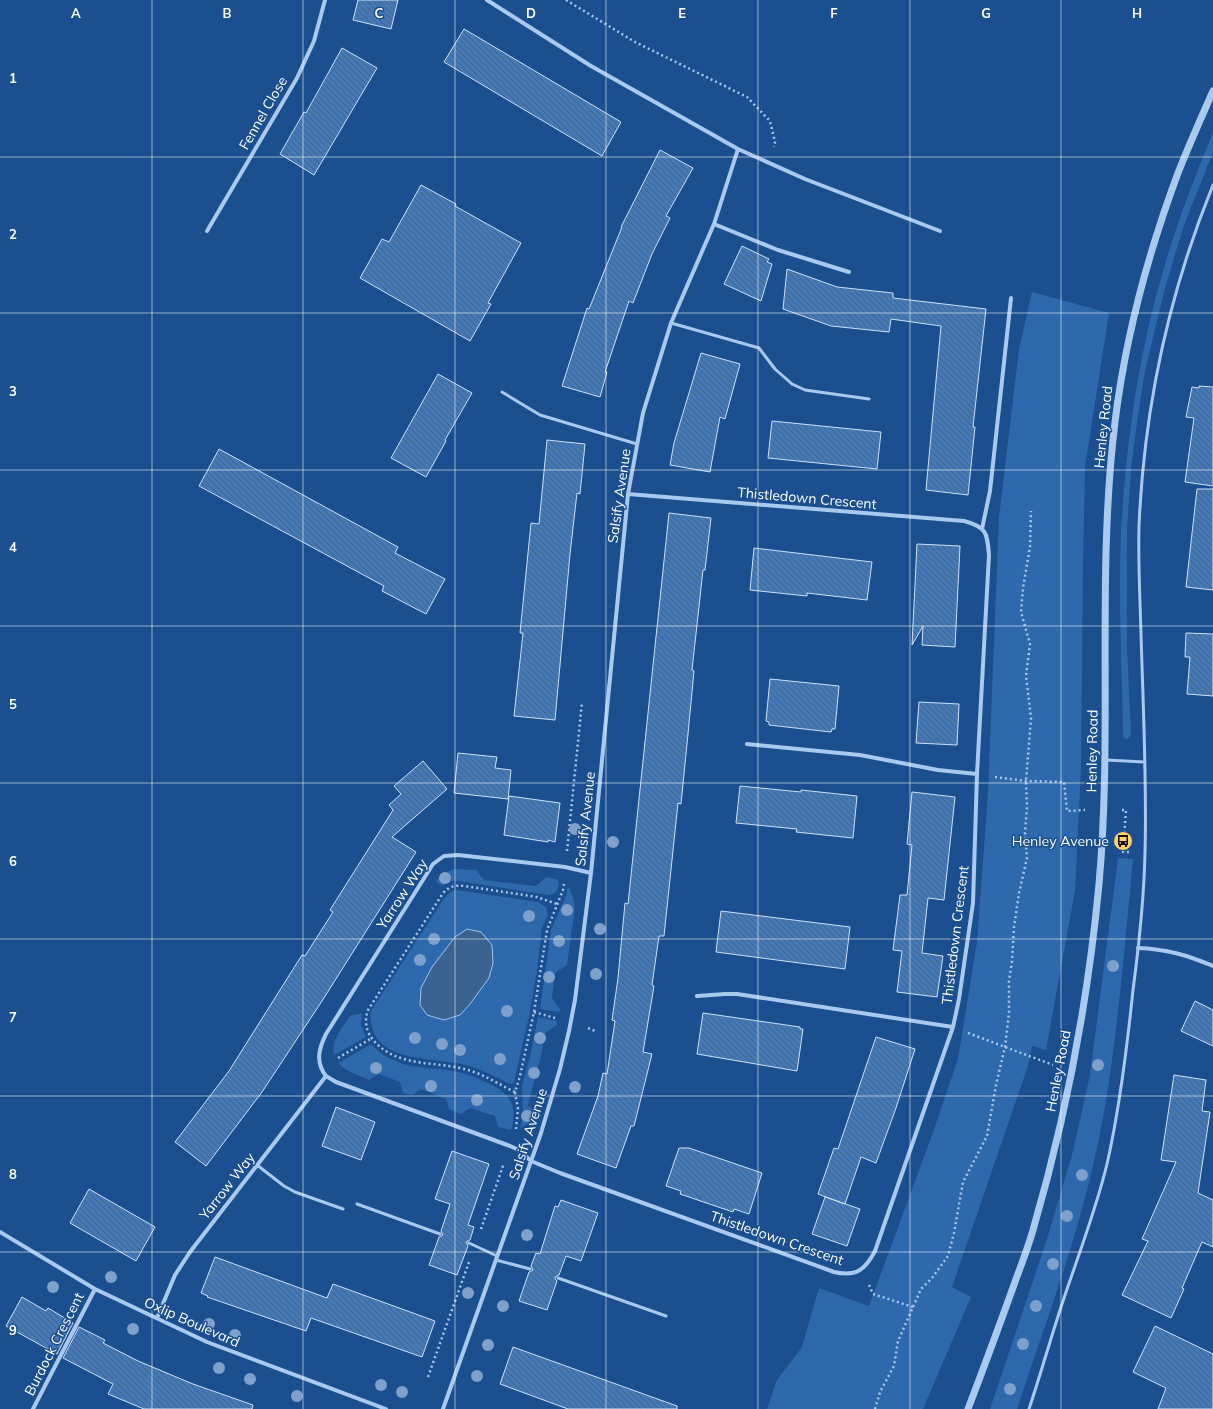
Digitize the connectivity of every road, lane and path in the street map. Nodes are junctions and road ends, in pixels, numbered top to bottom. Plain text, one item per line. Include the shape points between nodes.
1 (325, 0) edge
2 (487, 0) edge
3 (566, 0) edge
4 (1213, 91) edge
5 (738, 149) junction
6 (771, 164) junction
7 (1213, 185) edge
8 (714, 224) junction
9 (207, 231) dead end
10 (940, 231) dead end
11 (849, 272) dead end
12 (1011, 298) dead end
13 (672, 323) junction
14 (502, 392) dead end
15 (869, 399) dead end
16 (637, 444) junction
17 (628, 494) junction
18 (1031, 511) dead end
19 (982, 528) junction
20 (582, 702) dead end
21 (747, 744) dead end
22 (1106, 760) junction
23 (1144, 762) junction
24 (977, 774) junction
25 (1026, 781) junction
26 (1104, 809) junction
27 (1145, 854) junction
28 (565, 867) junction
29 (590, 873) junction
30 (557, 904) junction
31 (1138, 948) junction
32 (1213, 966) edge
33 (697, 996) dead end
34 (953, 1027) junction
35 (372, 1038) junction
36 (1005, 1047) junction
37 (321, 1068) junction
38 (1072, 1072) junction
39 (326, 1076) junction
40 (515, 1092) junction
41 (510, 1146) junction
42 (531, 1161) junction
43 (257, 1165) junction
44 (357, 1204) dead end
45 (343, 1209) dead end
46 (0, 1232) edge
47 (440, 1234) dead end
48 (469, 1243) dead end
49 (475, 1246) junction
50 (497, 1258) junction
51 (530, 1268) dead end
52 (861, 1270) junction
53 (558, 1278) dead end
54 (95, 1290) junction
55 (913, 1307) junction
56 (666, 1316) dead end
57 (157, 1318) junction
58 (428, 1377) dead end
59 (33, 1409) edge
60 (386, 1409) edge
61 (443, 1409) edge
62 (875, 1409) edge
63 (968, 1409) edge
64 (1029, 1409) edge

1 - 9 street, Fennel Close via 314,41 297,78
2 - 5 street via 591,66
3 - 6 path via 636,42 747,97 770,121 775,142
4 - 22 street, Henley Road via 1164,213 1131,333 1122,377 1108,509
5 - 6 street
5 - 8 street, Salsify Avenue
6 - 10 street
7 - 23 lane via 1179,278 1166,330 1150,416 1144,466 1139,574
8 - 11 street via 778,250
8 - 13 street, Salsify Avenue
12 - 19 street, Thistledown Crescent via 990,491
13 - 15 lane via 759,348 775,369 792,384 805,390
13 - 16 street, Salsify Avenue via 643,413
14 - 16 lane via 540,415
16 - 17 street, Salsify Avenue
17 - 19 street, Thistledown Crescent via 964,521
17 - 29 street, Salsify Avenue
18 - 25 path via 1030,547 1022,588 1021,612 1030,644 1026,676 1030,718
19 - 24 street, Thistledown Crescent via 986,536 988,555
20 - 28 path
21 - 24 street via 860,756
22 - 23 lane
22 - 26 street, Henley Road
23 - 27 lane
24 - 25 path
24 - 34 street, Thistledown Crescent via 973,903
25 - 26 path via 1064,782 1067,811
25 - 36 path via 1027,858 1014,927
26 - 27 path via 1126,810 1123,852
26 - 38 street, Henley Road via 1099,885
27 - 31 lane
28 - 29 street, Yarrow Way
28 - 30 path via 563,890
28 - 37 street, Yarrow Way via 458,855 439,859 433,864 326,1034 319,1052
29 - 42 street, Salsify Avenue via 569,1031 551,1101
30 - 35 path via 537,897 465,886 456,885 448,888 368,1010 366,1025
30 - 40 path via 547,930 526,1054
31 - 32 street via 1177,952
31 - 64 lane via 1119,1103 1106,1165
33 - 34 street via 737,994
34 - 36 path
34 - 52 street, Thistledown Crescent via 875,1251
35 - 37 path
35 - 40 path via 382,1049 394,1056 420,1063 471,1070
36 - 38 path
36 - 55 path via 987,1136 963,1182 948,1256 921,1289
37 - 39 street, Yarrow Way
38 - 63 street, Henley Road via 1054,1155 1032,1234
39 - 41 street via 336,1082
39 - 43 street, Yarrow Way
40 - 41 path via 518,1116
41 - 42 street
41 - 49 path
42 - 50 street, Salsify Avenue
42 - 52 street, Thistledown Crescent via 834,1272 849,1274
43 - 45 lane via 295,1192
43 - 57 street, Yarrow Way via 182,1264
44 - 47 lane
46 - 54 street, Oxlip Boulevard
48 - 49 lane
49 - 50 lane
49 - 58 path
50 - 51 lane
50 - 61 street, Salsify Avenue
52 - 55 path via 873,1294
53 - 56 lane
54 - 57 street, Oxlip Boulevard
54 - 59 street, Burdock Crescent
55 - 62 path via 898,1341 894,1366 880,1392
57 - 60 street, Oxlip Boulevard via 207,1342

